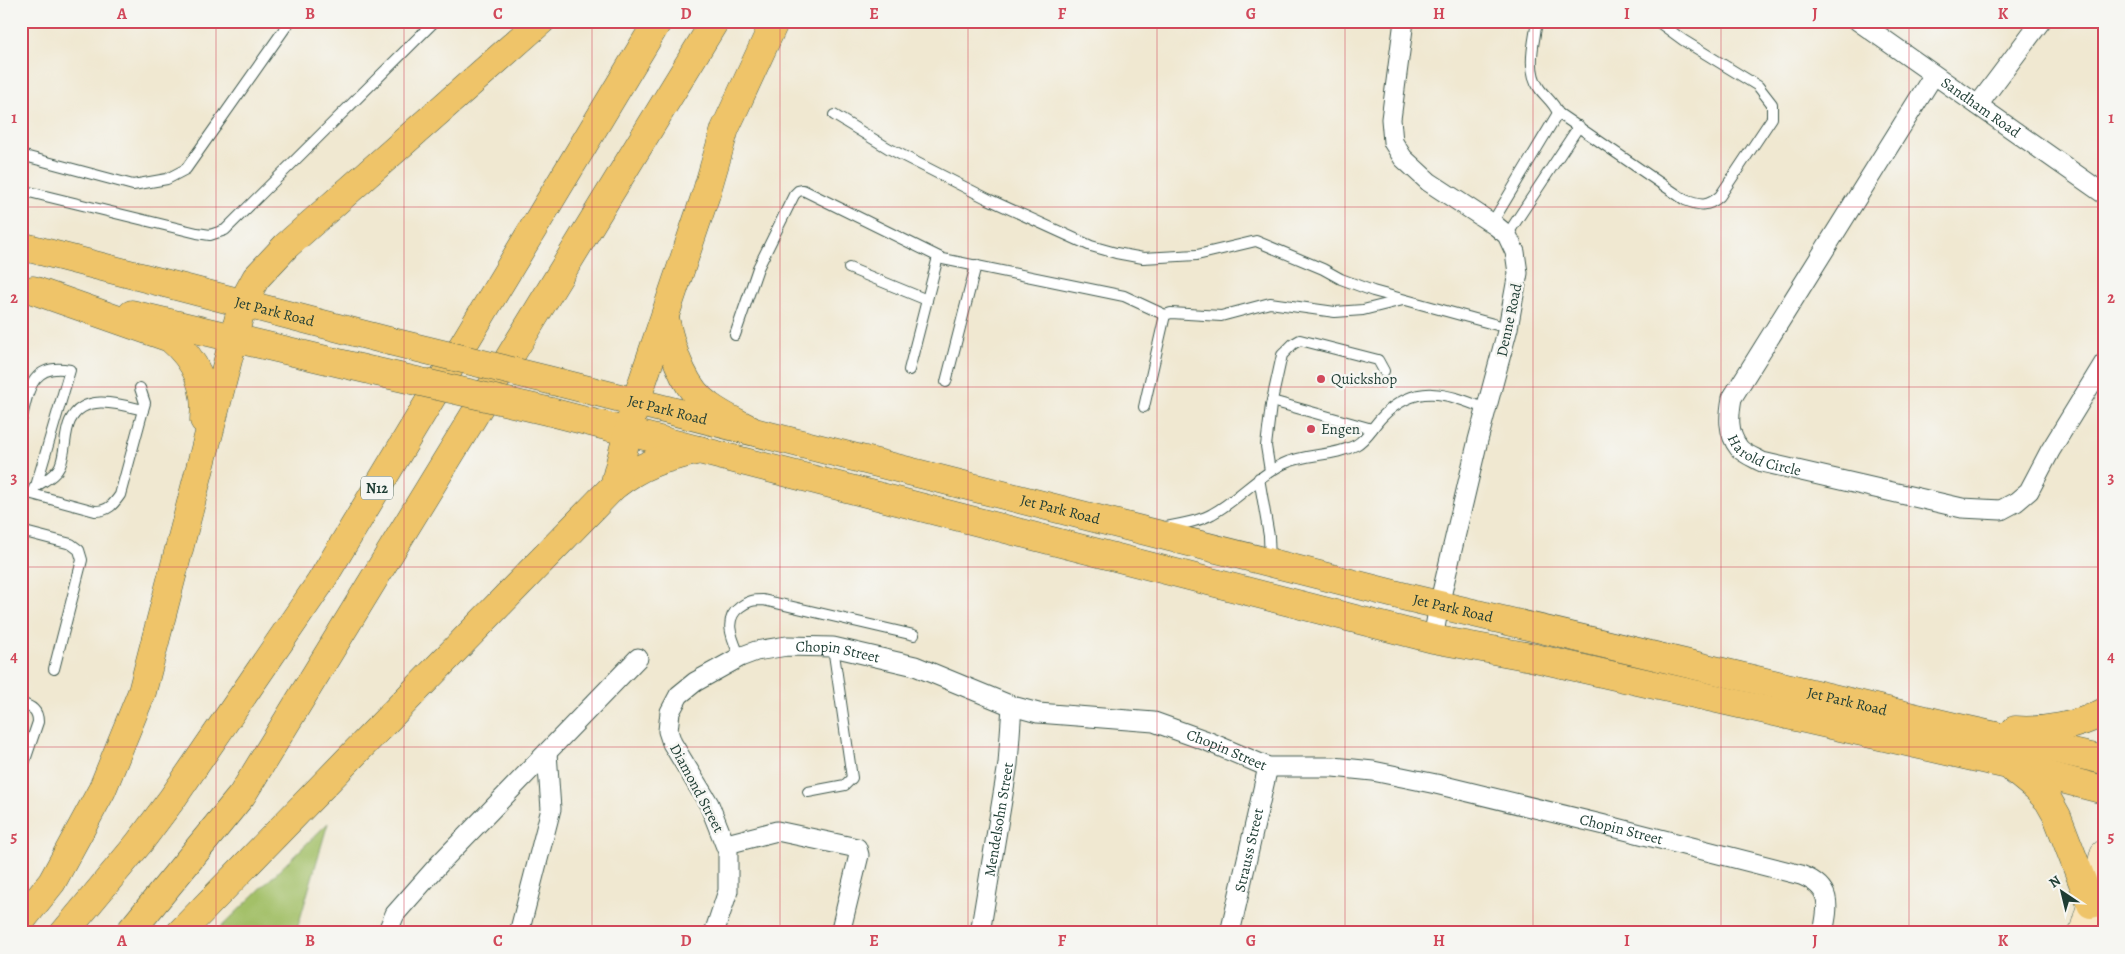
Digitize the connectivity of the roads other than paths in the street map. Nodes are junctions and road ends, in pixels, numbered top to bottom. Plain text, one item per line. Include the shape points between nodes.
1 (290, 21) edge
2 (435, 21) edge
3 (542, 21) edge
4 (658, 21) edge
5 (715, 21) edge
6 (775, 21) edge
7 (1404, 21) edge
8 (1537, 21) edge
9 (1657, 21) edge
10 (1858, 21) edge
11 (2041, 21) edge
12 (1933, 76) junction
13 (1978, 105) junction
14 (1558, 112) junction
15 (834, 115) dead end
16 (1579, 126) junction
17 (21, 155) edge
18 (21, 190) edge
19 (2104, 194) edge
20 (1492, 223) junction
21 (1507, 235) junction
22 (21, 246) edge
23 (938, 257) junction
24 (976, 265) junction
25 (849, 268) dead end
26 (27, 288) edge
27 (927, 300) junction
28 (1405, 300) junction
29 (243, 302) junction
30 (1165, 315) junction
31 (665, 318) junction
32 (1508, 328) junction
33 (735, 335) dead end
34 (235, 339) junction
35 (2104, 363) edge
36 (909, 370) dead end
37 (1384, 371) dead end
38 (946, 382) dead end
39 (140, 388) dead end
40 (1272, 401) junction
41 (636, 402) junction
42 (1144, 407) dead end
43 (143, 410) junction
44 (1486, 410) junction
45 (21, 421) edge
46 (1372, 428) junction
47 (749, 430) junction
48 (629, 432) junction
49 (700, 450) junction
50 (1270, 471) junction
51 (197, 474) junction
52 (1259, 478) junction
53 (614, 486) junction
54 (29, 490) edge
55 (1148, 530) junction
56 (21, 532) edge
57 (1270, 563) junction
58 (1438, 605) junction
59 (914, 635) dead end
60 (1433, 639) junction
61 (833, 647) junction
62 (740, 657) junction
63 (638, 658) dead end
64 (54, 669) dead end
65 (675, 700) joint
66 (21, 703) edge
67 (1012, 706) junction
68 (2104, 712) edge
69 (1956, 727) junction
70 (547, 753) junction
71 (2104, 760) edge
72 (2008, 766) junction
73 (1268, 768) junction
74 (21, 772) edge
75 (2104, 790) edge
76 (808, 792) dead end
77 (727, 844) junction
78 (2104, 854) edge
79 (2097, 892) edge
80 (21, 921) edge
81 (64, 933) edge
82 (129, 933) edge
83 (180, 933) edge
84 (387, 933) edge
85 (518, 933) edge
86 (714, 933) edge
87 (840, 933) edge
88 (980, 933) edge
89 (1230, 933) edge
90 (1823, 933) edge
91 (2083, 933) edge

1 - 17 lane via 186,169 167,179 133,185
2 - 18 lane via 225,230 210,235 197,234
3 - 29 main road via 286,246 256,278
4 - 81 main road, N12 via 320,583 172,799 139,844
5 - 82 main road via 242,795
6 - 31 main road via 725,129
7 - 20 street via 1391,119 1393,142 1403,158 1429,182
8 - 14 lane via 1531,70 1535,82
9 - 16 lane via 1758,86 1772,104 1772,118 1720,196 1706,206 1685,200
10 - 12 street, Sandham Road
11 - 13 street
12 - 13 street, Sandham Road
12 - 35 street, Harold Circle via 1732,398 1731,433 1739,448 1762,462 1962,508 2001,510 2028,491
13 - 19 street, Sandham Road
14 - 16 lane
14 - 20 lane
15 - 28 lane via 888,148 988,199 1091,246 1143,258 1197,255 1256,241 1341,279
16 - 21 lane
20 - 21 street
21 - 32 street, Denne Road via 1518,273
22 - 29 main road, Jet Park Road
23 - 24 lane
23 - 27 lane
23 - 33 lane via 803,190 798,191 758,268
24 - 30 lane via 1124,296
24 - 38 lane
25 - 27 lane
26 - 34 main road, Jet Park Road
26 - 51 main road via 170,338 183,349 203,384 205,408
27 - 36 lane
28 - 30 lane via 1363,310 1335,312 1270,303 1221,316
28 - 32 lane
29 - 34 main road
29 - 41 main road, Jet Park Road, bridge
30 - 42 lane
31 - 41 main road
31 - 47 main road via 674,354 686,379 707,406
32 - 44 street, Denne Road
34 - 48 main road, Jet Park Road, bridge
34 - 51 main road
37 - 40 lane via 1378,360 1300,340 1282,355
39 - 43 lane via 144,398
40 - 46 lane
40 - 50 lane via 1266,446
41 - 47 main road, Jet Park Road
41 - 48 main road
43 - 54 lane via 99,401 82,408 70,421 60,466 46,481
43 - 54 lane via 120,495 112,506 95,511
44 - 46 lane via 1453,396 1430,393 1415,396 1391,408
44 - 58 street, Denne Road
45 - 54 lane via 29,388 36,377 53,368 70,370
46 - 50 lane via 1358,444 1296,460
47 - 55 main road, Jet Park Road
48 - 49 main road, Jet Park Road
48 - 53 main road
49 - 53 main road via 652,462
49 - 60 main road, Jet Park Road
50 - 52 lane
51 - 80 main road via 142,692 102,790 52,882
52 - 55 lane via 1211,515
52 - 57 lane
53 - 83 main road
55 - 57 main road, Jet Park Road
56 - 64 lane via 71,544 79,550 82,560
57 - 58 main road, Jet Park Road
58 - 60 street, Denne Road
58 - 69 main road, Jet Park Road
59 - 62 lane via 762,600 750,600 730,620
60 - 72 main road, Jet Park Road via 1531,657
61 - 62 street, Chopin Street via 764,648
61 - 67 street, Chopin Street via 914,666
61 - 76 lane via 852,778 845,785
62 - 65 street, Chopin Street via 684,689
63 - 70 street
65 - 77 street, Diamond Street via 668,731 672,743 709,804
66 - 74 lane via 34,708 38,715
67 - 73 street, Chopin Street via 1065,717 1154,722
67 - 88 street, Mendelsohn Street via 1008,764
68 - 69 main road via 2034,732 1982,726
69 - 71 main road, Jet Park Road
70 - 84 street via 402,906 390,922
70 - 85 street via 551,809
72 - 75 main road, Jet Park Road
72 - 79 main road via 2048,800
73 - 89 street, Strauss Street
73 - 90 street, Chopin Street via 1352,768 1436,784 1801,875 1816,881 1824,893 1827,909
77 - 86 street, Diamond Street via 730,864 728,891
77 - 87 street via 776,831 857,848 859,855
78 - 79 main road
79 - 91 main road

